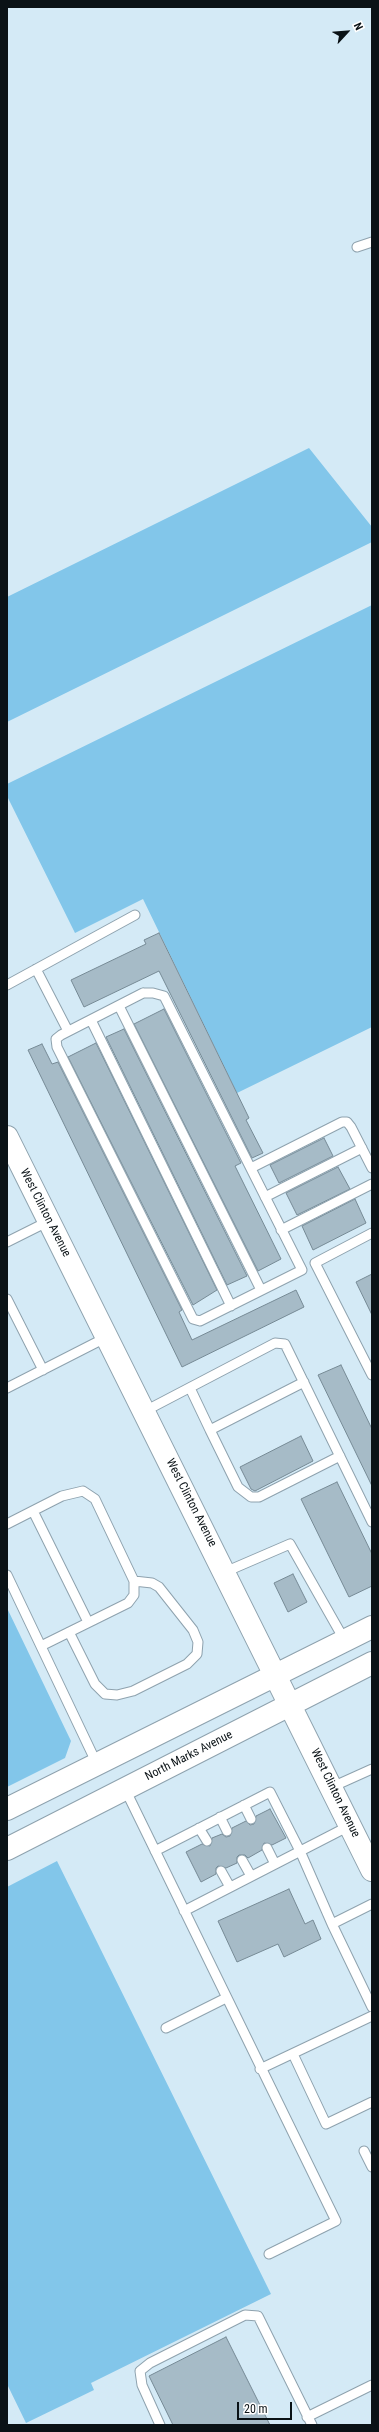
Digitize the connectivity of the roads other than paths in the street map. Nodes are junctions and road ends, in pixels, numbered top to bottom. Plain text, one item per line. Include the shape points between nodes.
1 (372, 242) edge
2 (357, 247) dead end
3 (135, 915) dead end
4 (36, 969) junction
5 (7, 985) edge
6 (119, 1006) junction
7 (91, 1020) junction
8 (68, 1031) junction
9 (7, 1137) edge
10 (362, 1148) junction
11 (251, 1168) junction
12 (372, 1168) edge
13 (372, 1184) edge
14 (265, 1197) junction
15 (49, 1221) junction
16 (282, 1230) junction
17 (372, 1234) edge
18 (7, 1242) edge
19 (315, 1263) junction
20 (302, 1270) junction
21 (261, 1290) junction
22 (7, 1299) edge
23 (231, 1306) junction
24 (108, 1337) junction
25 (43, 1370) junction
26 (372, 1375) edge
27 (304, 1382) junction
28 (7, 1388) edge
29 (190, 1388) junction
30 (145, 1411) junction
31 (210, 1430) junction
32 (340, 1456) junction
33 (33, 1511) junction
34 (372, 1522) edge
35 (7, 1524) edge
36 (225, 1572) junction
37 (7, 1575) edge
38 (134, 1581) junction
39 (88, 1622) junction
40 (372, 1627) edge
41 (69, 1632) junction
42 (345, 1641) junction
43 (41, 1646) junction
44 (372, 1663) edge
45 (277, 1675) junction
46 (292, 1704) junction
47 (97, 1764) junction
48 (372, 1769) edge
49 (332, 1787) junction
50 (125, 1789) junction
51 (244, 1805) junction
52 (7, 1809) edge
53 (220, 1817) junction
54 (251, 1819) dead end
55 (351, 1825) junction
56 (199, 1828) junction
57 (227, 1831) dead end
58 (207, 1841) dead end
59 (267, 1848) dead end
60 (7, 1849) edge
61 (300, 1850) junction
62 (155, 1851) junction
63 (242, 1860) dead end
64 (275, 1864) junction
65 (372, 1870) edge
66 (221, 1871) dead end
67 (251, 1876) junction
68 (230, 1887) junction
69 (372, 1904) edge
70 (184, 1911) junction
71 (332, 1924) junction
72 (226, 1998) junction
73 (372, 2007) edge
74 (372, 2016) edge
75 (166, 2028) dead end
76 (293, 2054) junction
77 (260, 2069) junction
78 (372, 2102) edge
79 (364, 2151) dead end
80 (372, 2166) edge
81 (269, 2254) dead end
82 (372, 2385) edge
83 (309, 2421) edge
84 (160, 2425) edge

1 - 2 lane
3 - 4 lane
4 - 5 lane
4 - 8 lane
6 - 7 lane
6 - 11 lane via 143,994 164,996
6 - 21 lane
7 - 8 lane
7 - 23 lane
8 - 23 lane via 56,1039 57,1046 193,1319 200,1321
9 - 15 main road, West Clinton Avenue
10 - 11 lane via 351,1127 347,1122 342,1122
10 - 12 lane
10 - 14 lane
11 - 14 lane
13 - 16 lane
14 - 16 lane
15 - 18 lane
15 - 24 main road, West Clinton Avenue
16 - 20 lane
17 - 19 lane
19 - 20 lane
19 - 26 lane
20 - 21 lane
21 - 23 lane
22 - 25 lane
24 - 25 lane
24 - 30 main road, West Clinton Avenue
25 - 28 lane
27 - 29 lane via 285,1344 275,1343
27 - 31 lane
27 - 32 lane
29 - 30 lane
29 - 31 lane
30 - 36 main road, West Clinton Avenue
31 - 32 lane via 238,1487 251,1498 259,1497
32 - 34 lane
33 - 35 lane
33 - 38 lane via 62,1496 83,1492 95,1499
33 - 39 lane
36 - 42 lane via 290,1544
36 - 45 main road, West Clinton Avenue
37 - 43 lane
38 - 39 lane via 134,1595 128,1603
38 - 41 lane via 152,1583 159,1588 194,1630 198,1642 197,1654 187,1664 133,1691 117,1696 105,1694 95,1684
39 - 41 lane
40 - 42 main road
41 - 43 lane
42 - 45 main road
43 - 47 lane
44 - 46 main road, North Marks Avenue
45 - 46 main road, West Clinton Avenue
45 - 47 main road
46 - 49 main road, West Clinton Avenue
46 - 50 main road, North Marks Avenue
47 - 52 main road
48 - 49 lane
49 - 55 main road, West Clinton Avenue
50 - 60 main road, North Marks Avenue
50 - 62 lane
51 - 53 lane
51 - 54 lane
51 - 61 lane via 270,1792
53 - 56 lane
53 - 57 lane
55 - 61 lane
55 - 65 main road, West Clinton Avenue
56 - 58 lane
56 - 62 lane
59 - 64 lane
61 - 64 lane
61 - 71 lane
62 - 70 lane
63 - 67 lane
64 - 67 lane
66 - 68 lane
67 - 68 lane
68 - 70 lane
69 - 71 lane
70 - 72 lane
71 - 73 lane
72 - 75 lane
72 - 77 lane
74 - 76 lane
76 - 77 lane
76 - 78 lane via 326,2124
77 - 81 lane via 336,2221
79 - 80 lane
82 - 83 lane
83 - 84 lane via 258,2316 244,2314 150,2363 140,2371 142,2385

